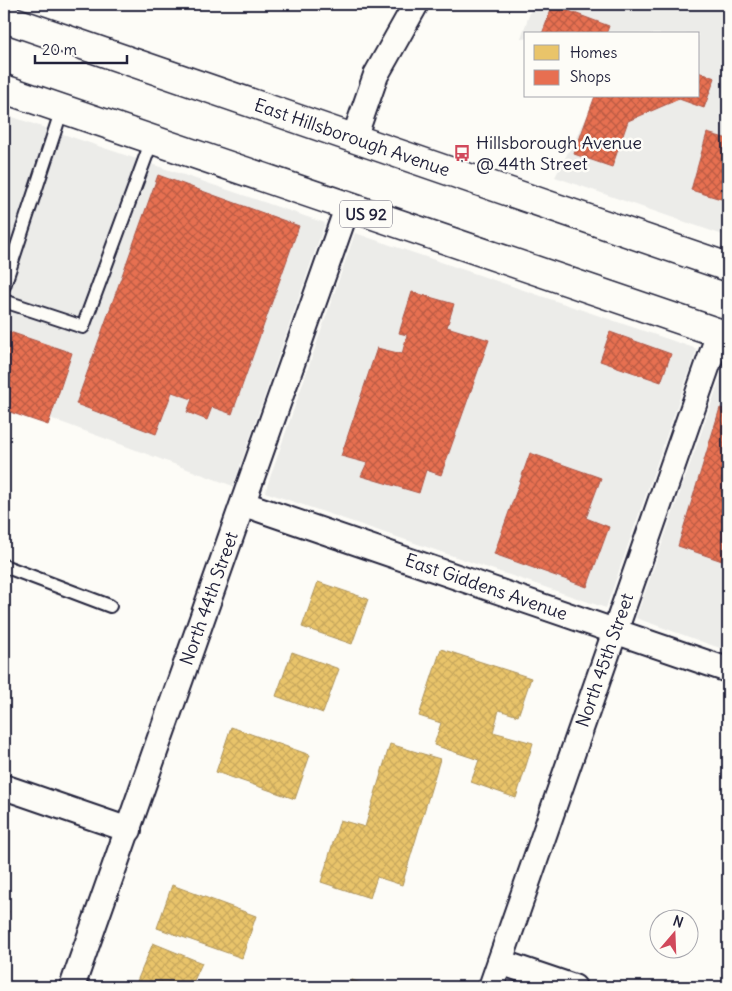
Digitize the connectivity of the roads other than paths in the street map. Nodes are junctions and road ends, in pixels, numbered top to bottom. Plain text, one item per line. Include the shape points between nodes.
1 (416, 4) edge
2 (4, 18) edge
3 (4, 89) edge
4 (62, 109) junction
5 (354, 138) junction
6 (152, 140) junction
7 (347, 208) junction
8 (728, 267) edge
9 (4, 286) edge
10 (4, 301) edge
11 (724, 335) edge
12 (244, 504) junction
13 (4, 566) edge
14 (110, 606) dead end
15 (615, 630) junction
16 (728, 670) edge
17 (4, 787) edge
18 (129, 830) junction
19 (500, 962) junction
20 (72, 987) edge
21 (491, 987) edge
22 (574, 987) edge

1 - 5 street via 376,75
2 - 5 main road, East Hillsborough Avenue
3 - 4 main road, US 92
4 - 6 main road, US 92
4 - 9 lane
5 - 8 main road, East Hillsborough Avenue
6 - 7 main road, US 92
6 - 10 lane via 83,327
7 - 11 main road, US 92
7 - 12 street, North 44th Street
11 - 15 street, North 45th Street
12 - 15 street, East Giddens Avenue
12 - 18 street, North 44th Street
13 - 14 lane
15 - 16 street, East Giddens Avenue
15 - 19 street, North 45th Street
17 - 18 street
18 - 20 street, North 44th Street
19 - 21 street, North 45th Street
19 - 22 street

